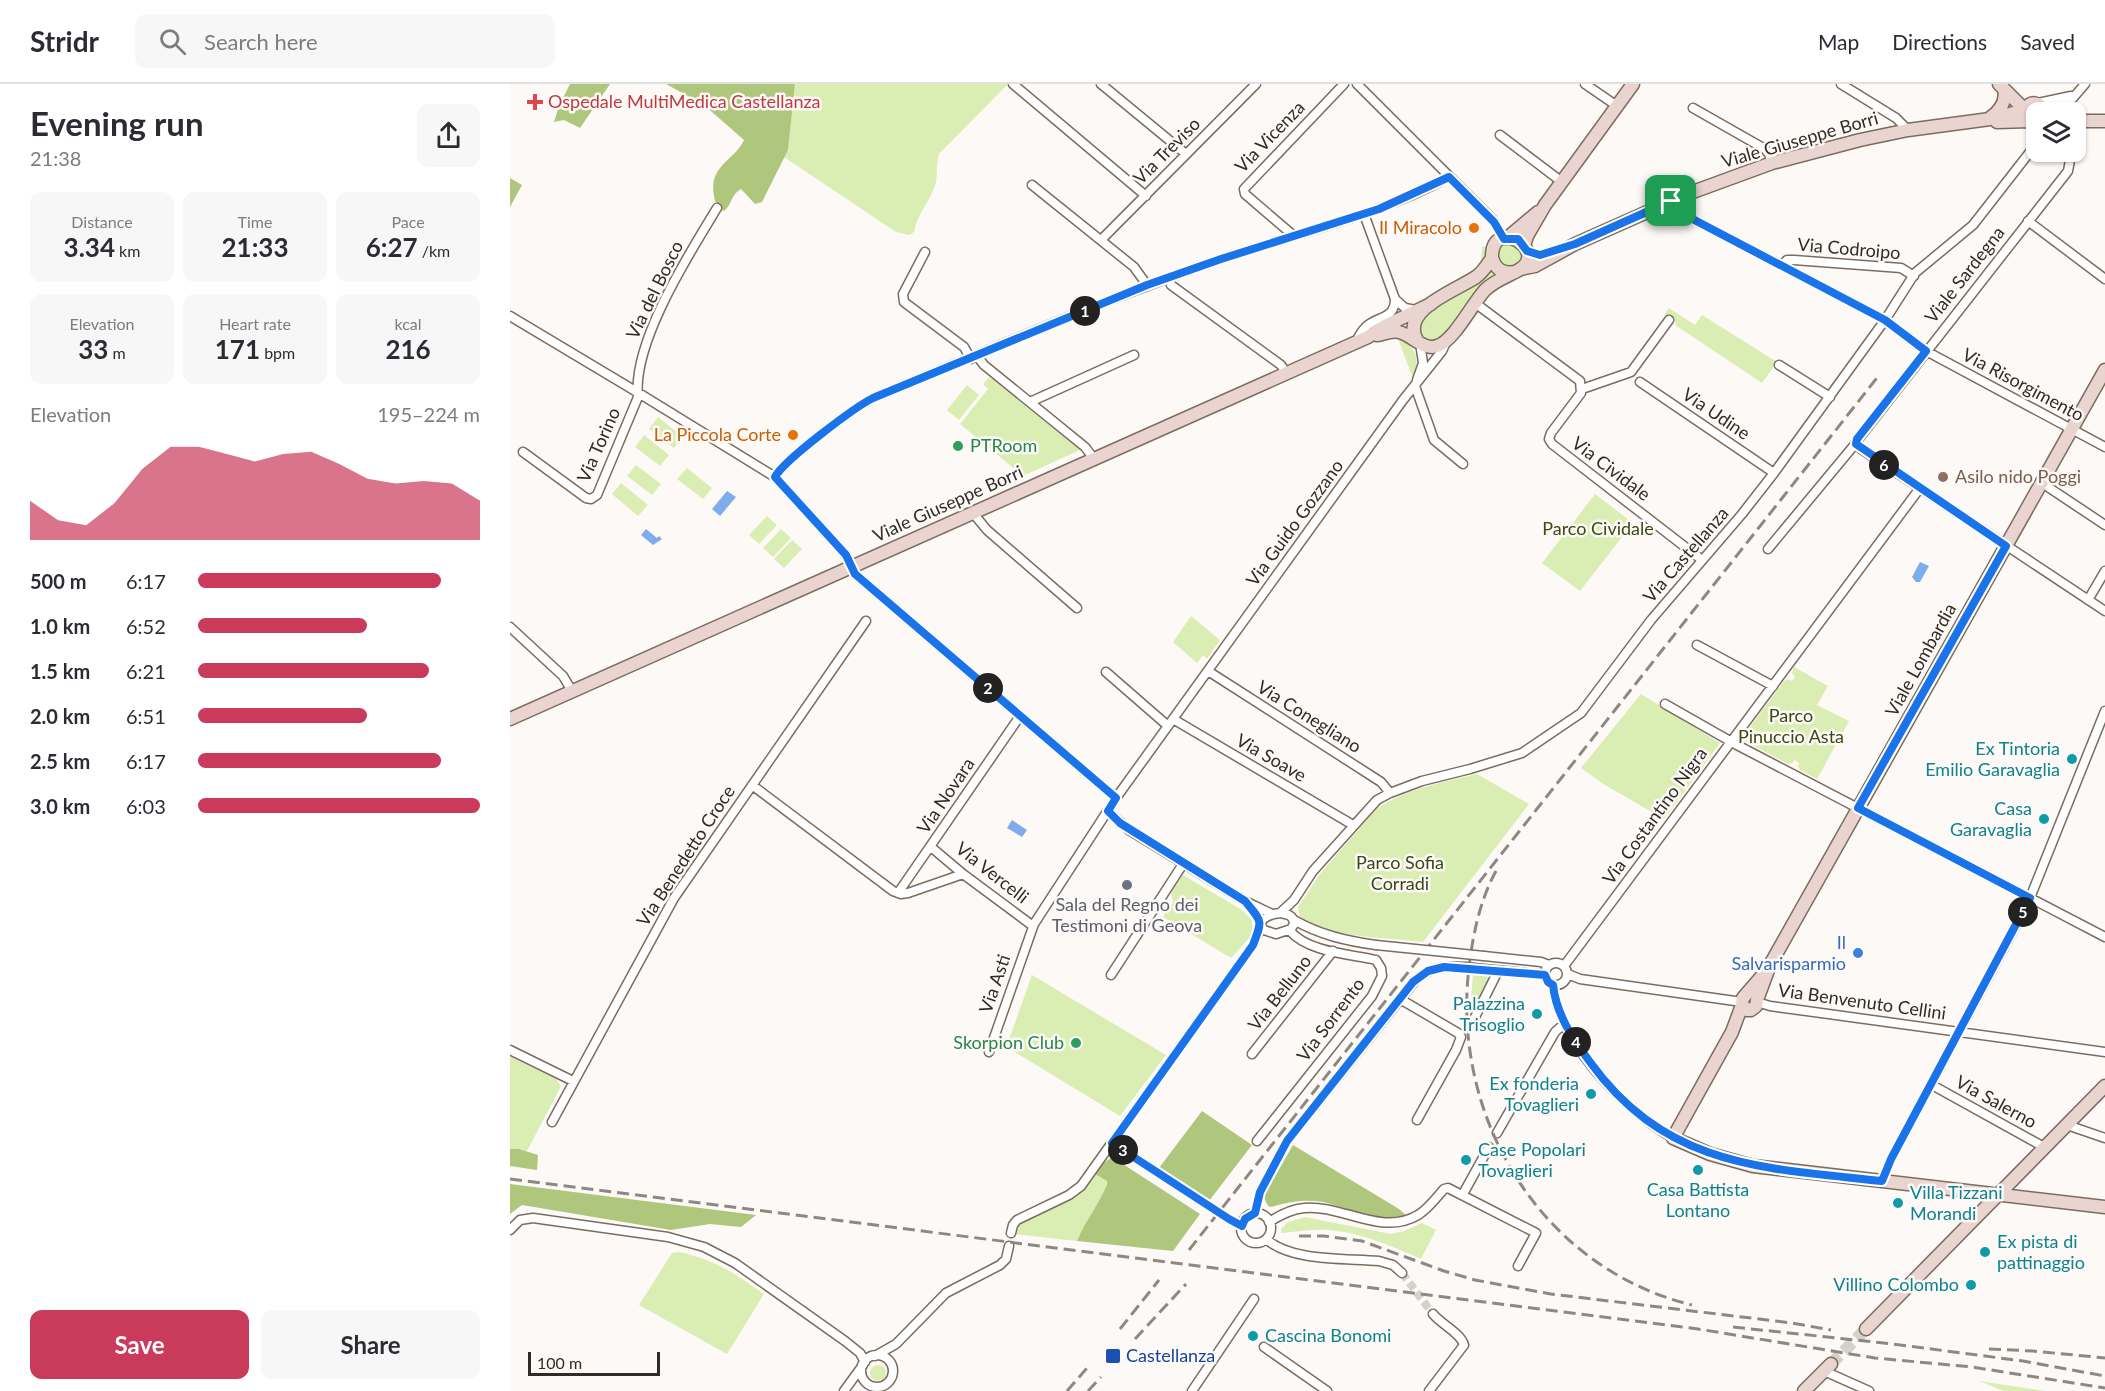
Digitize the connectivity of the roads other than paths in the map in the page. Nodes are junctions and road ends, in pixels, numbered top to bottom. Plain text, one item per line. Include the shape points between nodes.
1 (1013, 84) edge
2 (1101, 84) edge
3 (1256, 84) edge
4 (1344, 84) edge
5 (1357, 84) edge
6 (1585, 84) edge
7 (1633, 84) edge
8 (1841, 84) edge
9 (2085, 84) edge
10 (2004, 88) edge
11 (2077, 94) junction
12 (2063, 102) edge
13 (2063, 102) edge
14 (1617, 106) junction
15 (1693, 108) dead end
16 (2026, 108) edge
17 (2026, 117) edge
18 (2026, 118) edge
19 (1990, 119) junction
20 (1975, 121) junction
21 (2086, 121) edge
22 (2105, 121) edge
23 (1908, 130) junction
24 (1500, 135) dead end
25 (1186, 154) junction
26 (2026, 157) edge
27 (2070, 162) edge
28 (1772, 163) junction
29 (1449, 177) junction
30 (1562, 182) junction
31 (1032, 185) dead end
32 (1146, 196) junction
33 (1671, 201) junction
34 (1545, 205) junction
35 (717, 208) dead end
36 (1364, 214) junction
37 (2028, 221) junction
38 (1294, 236) junction
39 (1505, 238) junction
40 (1101, 240) junction
41 (1575, 244) junction
42 (1526, 248) junction
43 (925, 252) dead end
44 (1492, 258) junction
45 (1782, 266) junction
46 (1518, 271) junction
47 (1914, 276) junction
48 (2105, 279) edge
49 (1147, 285) junction
50 (1171, 285) dead end
51 (1395, 299) junction
52 (1475, 303) junction
53 (1431, 304) junction
54 (1416, 310) junction
55 (510, 316) edge
56 (1669, 320) dead end
57 (1885, 320) junction
58 (1368, 337) junction
59 (1448, 339) junction
60 (1418, 341) junction
61 (1356, 342) junction
62 (1926, 351) junction
63 (1134, 355) dead end
64 (974, 357) junction
65 (1779, 365) dead end
66 (2105, 370) edge
67 (1287, 373) junction
68 (1640, 382) dead end
69 (1415, 386) junction
70 (1582, 389) junction
71 (638, 392) junction
72 (1830, 398) junction
73 (1030, 402) junction
74 (2072, 429) junction
75 (1856, 441) junction
76 (2105, 447) edge
77 (523, 452) dead end
78 (1094, 459) junction
79 (1463, 464) dead end
80 (1774, 473) junction
81 (775, 477) junction
82 (2042, 483) junction
83 (1920, 488) junction
84 (973, 513) junction
85 (2105, 525) edge
86 (2006, 546) junction
87 (1768, 549) dead end
88 (1702, 560) junction
89 (851, 567) junction
90 (2105, 571) edge
91 (2088, 600) junction
92 (1077, 608) dead end
93 (2105, 611) edge
94 (866, 621) dead end
95 (510, 627) edge
96 (1697, 645) dead end
97 (1208, 671) junction
98 (1106, 672) dead end
99 (1773, 686) junction
100 (572, 691) junction
101 (1665, 704) dead end
102 (2105, 711) edge
103 (1020, 716) junction
104 (510, 719) edge
105 (1171, 723) junction
106 (1731, 741) junction
107 (752, 785) junction
108 (1390, 793) junction
109 (1116, 798) junction
110 (1858, 808) junction
111 (1108, 811) junction
112 (1353, 825) junction
113 (931, 847) junction
114 (1183, 864) junction
115 (963, 874) junction
116 (898, 893) junction
117 (2030, 898) junction
118 (1294, 900) junction
119 (1245, 901) junction
120 (1276, 913) junction
121 (1261, 924) junction
122 (1292, 924) junction
123 (1033, 926) junction
124 (1270, 933) junction
125 (2105, 937) edge
126 (1253, 945) junction
127 (1333, 951) junction
128 (1549, 965) junction
129 (1498, 970) junction
130 (1566, 970) junction
131 (1111, 975) dead end
132 (1545, 975) junction
133 (1553, 985) junction
134 (1400, 999) junction
135 (1749, 1002) junction
136 (1475, 1017) dead end
137 (1565, 1023) junction
138 (1959, 1033) junction
139 (510, 1050) edge
140 (989, 1052) dead end
141 (2105, 1052) edge
142 (1252, 1054) dead end
143 (573, 1081) junction
144 (1932, 1085) junction
145 (2105, 1086) edge
146 (1417, 1120) dead end
147 (552, 1122) dead end
148 (2067, 1125) junction
149 (1497, 1133) dead end
150 (1672, 1138) junction
151 (2105, 1138) edge
152 (1257, 1141) dead end
153 (1112, 1143) junction
154 (1489, 1147) dead end
155 (2044, 1147) junction
156 (1882, 1181) junction
157 (1463, 1194) junction
158 (1998, 1196) junction
159 (2105, 1207) edge
160 (1255, 1213) junction
161 (1269, 1222) junction
162 (1242, 1226) junction
163 (510, 1230) edge
164 (1011, 1233) dead end
165 (1266, 1239) junction
166 (1010, 1246) dead end
167 (1518, 1266) dead end
168 (1402, 1273) tunnel mouth
169 (1254, 1299) dead end
170 (1433, 1314) tunnel mouth
171 (1866, 1329) tunnel mouth
172 (896, 1344) junction
173 (1264, 1347) dead end
174 (875, 1356) junction
175 (864, 1363) junction
176 (890, 1363) junction
177 (1827, 1367) joint
178 (891, 1379) junction
179 (874, 1387) edge
180 (845, 1391) edge
181 (891, 1391) edge
182 (1192, 1391) edge
183 (1327, 1391) edge
184 (1429, 1391) edge
185 (1804, 1391) edge
186 (1869, 1391) edge

1 - 32 street
2 - 25 street
3 - 25 street, Via Treviso
4 - 38 street, Via Vicenza via 1244,189 1245,195
5 - 29 street
6 - 14 street
7 - 14 main road
8 - 23 street via 1894,116
9 - 11 street
10 - 16 main road
10 - 19 main road via 2002,104
11 - 12 street
11 - 13 street
14 - 30 main road
15 - 28 street via 1765,148
17 - 19 main road, Viale Giuseppe Borri
18 - 20 main road, Viale Giuseppe Borri
19 - 20 main road, Viale Giuseppe Borri
20 - 23 main road, Viale Giuseppe Borri
21 - 22 main road
23 - 28 main road, Viale Giuseppe Borri
24 - 30 street
25 - 32 street, Via Treviso
26 - 47 street, Via Castellanza via 1973,225
27 - 37 street, Viale Sardegna via 2068,171
28 - 33 main road, Viale Giuseppe Borri
29 - 36 street
29 - 39 street
30 - 34 main road
31 - 40 street
32 - 40 street, Via Treviso
33 - 41 main road, Viale Giuseppe Borri
33 - 45 street, Via Risorgimento via 1679,212
34 - 39 main road
34 - 42 main road via 1527,236
35 - 71 street, Via del Bosco via 685,261 647,339
36 - 38 street
36 - 51 street
37 - 48 street
37 - 62 street, Viale Sardegna
38 - 49 street
39 - 42 main road via 1518,239
39 - 44 main road via 1495,245
40 - 49 street via 1136,268
41 - 42 main road, Viale Giuseppe Borri via 1540,255
41 - 46 main road, Viale Giuseppe Borri
42 - 46 main road via 1527,261
43 - 64 street via 903,299
44 - 46 main road via 1502,272
44 - 53 main road via 1476,277
45 - 47 street, Via Codroipo via 1787,260 1794,260 1901,268
45 - 57 street, Via Risorgimento
46 - 52 main road, Viale Giuseppe Borri via 1488,288
47 - 57 street, Via Castellanza
49 - 64 street
50 - 67 street
51 - 54 street via 1406,309
51 - 61 street via 1392,313 1367,325
52 - 59 main road, Viale Giuseppe Borri
52 - 70 street via 1578,379
53 - 54 main road
53 - 60 main road via 1414,323
54 - 58 main road
55 - 71 street
56 - 70 street via 1631,372
57 - 62 street, Via Risorgimento
57 - 72 street, Via Castellanza
58 - 60 main road via 1396,331
58 - 61 main road, Viale Giuseppe Borri
59 - 60 main road via 1433,347
59 - 69 street, Via Guido Gozzano
60 - 69 street via 1423,363
61 - 67 main road, Viale Giuseppe Borri
62 - 74 street, Via Risorgimento
62 - 75 street, Viale Sardegna
63 - 73 street
64 - 73 street
64 - 81 street via 864,403 785,464
65 - 72 street
66 - 74 main road, Viale Lombardia
67 - 78 main road, Viale Giuseppe Borri
68 - 80 street, Via Udine
69 - 79 street via 1434,440
69 - 97 street, Via Guido Gozzano
70 - 88 street, Via Cividale via 1551,433 1552,444
71 - 77 street, Via Torino via 601,486 592,498 586,498
71 - 81 street
72 - 80 street, Via Castellanza
73 - 78 street
74 - 76 street, Via Risorgimento
74 - 82 main road, Viale Lombardia
75 - 83 street via 1861,449
75 - 87 street, Viale Sardegna
78 - 84 main road, Viale Giuseppe Borri
80 - 88 street, Via Castellanza
81 - 89 street via 846,555
82 - 85 street
82 - 86 main road, Viale Lombardia
83 - 86 street
83 - 99 street, Via Costantino Nigra
84 - 89 main road, Viale Giuseppe Borri
84 - 92 street via 987,530
86 - 91 street
86 - 110 main road, Viale Lombardia
88 - 108 street, Via Castellanza via 1575,718 1517,755
89 - 100 main road, Viale Giuseppe Borri
89 - 103 street
90 - 91 street
91 - 93 street
94 - 107 street, Via Benedetto Croce
95 - 100 street via 563,676
96 - 99 street
97 - 105 street, Via Guido Gozzano
97 - 108 street, Via Conegliano via 1381,782
98 - 105 street
99 - 106 street, Via Costantino Nigra
100 - 104 main road, Viale Giuseppe Borri
101 - 106 street
102 - 117 street
103 - 109 street
103 - 113 street, Via Novara
105 - 109 street, Via Guido Gozzano
105 - 112 street, Via Soave
106 - 110 street
106 - 130 street, Via Costantino Nigra
107 - 116 street
107 - 143 street, Via Benedetto Croce via 671,903
108 - 112 street, Via Castellanza via 1374,802
109 - 111 street, Via Guido Gozzano
110 - 117 street
110 - 135 main road, Viale Lombardia
111 - 114 street via 1129,830
111 - 123 street, Via Guido Gozzano
112 - 118 street, Via Castellanza
113 - 115 street, Via Vercelli
113 - 116 street, Via Novara
114 - 119 street
114 - 131 street
115 - 116 street
115 - 123 street, Via Vercelli
117 - 125 street
117 - 138 street
118 - 120 street, Via Castellanza
118 - 122 street, Via Castellanza
119 - 120 street
119 - 121 street
120 - 121 street, Via Castellanza
120 - 122 street
121 - 124 street
121 - 126 street
122 - 124 street via 1280,934
122 - 127 street, Via Sorrento via 1299,940
122 - 128 street, bridge via 1376,945
123 - 140 street, Via Asti
124 - 126 street
126 - 153 street
127 - 142 street, Via Belluno
127 - 152 street, Via Sorrento via 1376,960 1382,978 1368,1003
128 - 130 street via 1559,963
128 - 132 street
129 - 132 street
129 - 134 street via 1444,967 1428,971
129 - 136 street
130 - 133 street via 1563,983
130 - 135 street, Via Benvenuto Cellini via 1580,979
132 - 133 street
133 - 137 street
134 - 146 street via 1461,1037
134 - 160 street via 1287,1141 1260,1192
135 - 138 street, Via Benvenuto Cellini
135 - 150 main road, Viale Lombardia
137 - 149 street via 1553,1035
137 - 150 street via 1615,1093
138 - 141 street, Via Benvenuto Cellini
138 - 144 street
139 - 143 street
143 - 147 street, Via Benedetto Croce
144 - 155 street, Via Salerno
144 - 156 street
145 - 148 main road
148 - 151 street
148 - 155 main road
150 - 156 main road via 1744,1164
153 - 162 street, bridge
153 - 164 street via 1075,1192 1017,1220
154 - 157 street
155 - 158 main road
156 - 158 main road
157 - 161 street via 1446,1188 1419,1214 1399,1222 1309,1208 1290,1211
157 - 167 street via 1536,1233
158 - 159 main road
158 - 171 main road
160 - 161 street via 1264,1215
160 - 162 street
161 - 165 street
162 - 165 street via 1247,1240
163 - 175 street via 516,1222 533,1218 689,1241 735,1263 845,1341 860,1353
165 - 168 street via 1297,1254 1380,1261
166 - 172 street via 1000,1265 946,1293
169 - 182 street
170 - 184 street via 1463,1343
172 - 174 street
172 - 176 street
173 - 183 street
174 - 175 street
174 - 176 street
175 - 179 street via 862,1375
175 - 180 street
176 - 178 street
177 - 185 main road
177 - 186 street
178 - 179 street via 884,1386
178 - 181 street
179 - 180 street via 854,1386

